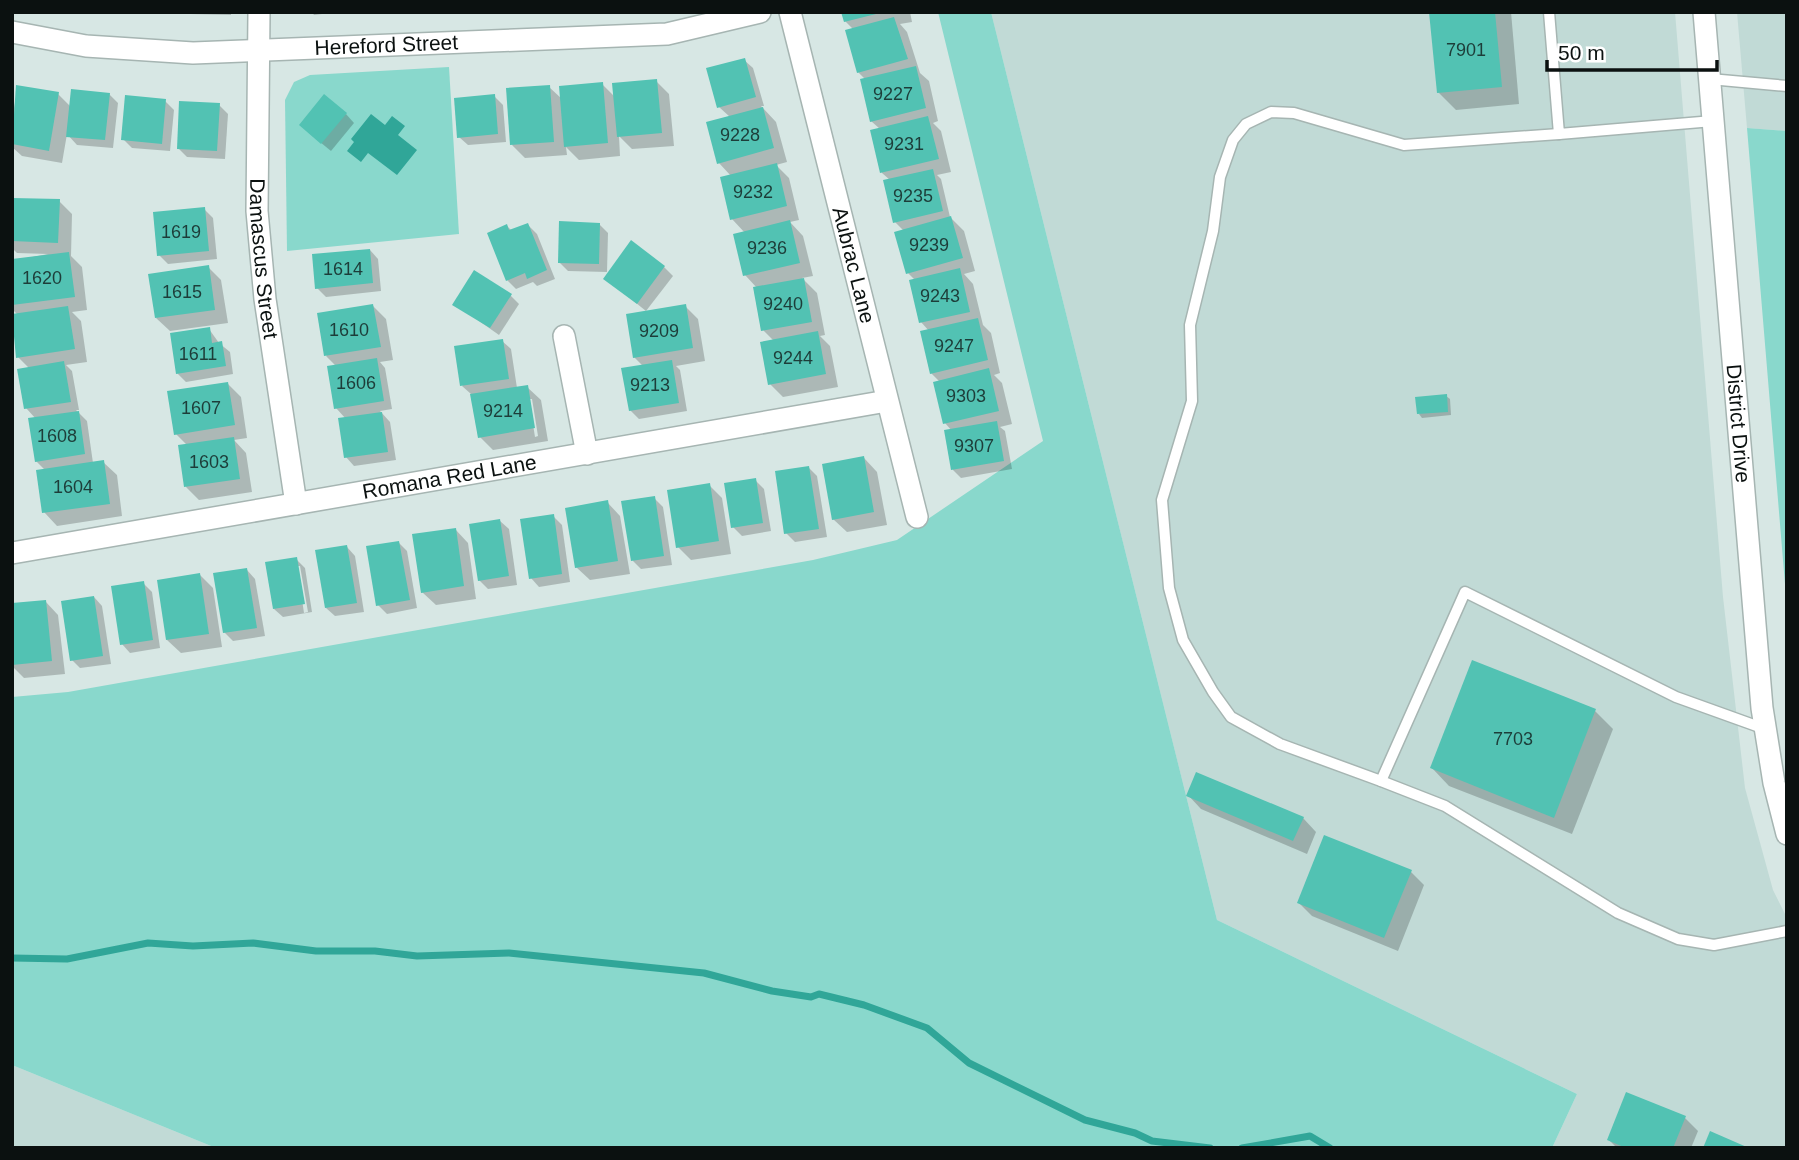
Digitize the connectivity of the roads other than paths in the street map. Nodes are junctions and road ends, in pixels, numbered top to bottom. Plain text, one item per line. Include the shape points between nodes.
1 (259, 12) edge
2 (760, 12) edge
3 (790, 12) edge
4 (1549, 12) edge
5 (1704, 12) edge
6 (12, 32) edge
7 (258, 50) junction
8 (1710, 79) junction
9 (1787, 86) edge
10 (1713, 121) junction
11 (1559, 134) junction
12 (564, 336) dead end
13 (887, 401) junction
14 (587, 454) junction
15 (296, 504) junction
16 (916, 517) dead end
17 (12, 553) edge
18 (1765, 729) junction
19 (1381, 782) junction
20 (1787, 834) edge
21 (1787, 931) edge

1 - 7 street, Damascus Street
2 - 7 street, Hereford Street via 667,34
3 - 13 street, Aubrac Lane
4 - 11 lane
5 - 8 street, District Drive
6 - 7 street, Hereford Street via 86,46 193,53
7 - 15 street, Damascus Street via 258,224
8 - 9 lane
8 - 10 street, District Drive
10 - 11 lane
10 - 18 street, District Drive
11 - 19 lane via 1404,145 1294,113 1271,112 1245,124 1233,141 1220,177 1213,231 1190,325 1192,401 1162,500 1173,601 1183,640 1231,717 1280,744
12 - 14 street
13 - 14 street, Romana Red Lane
13 - 16 street, Aubrac Lane
14 - 15 street, Romana Red Lane
15 - 17 street, Romana Red Lane
18 - 19 lane via 1676,697 1465,592
18 - 20 street, District Drive
19 - 21 lane via 1445,806 1618,913 1678,939 1714,945

